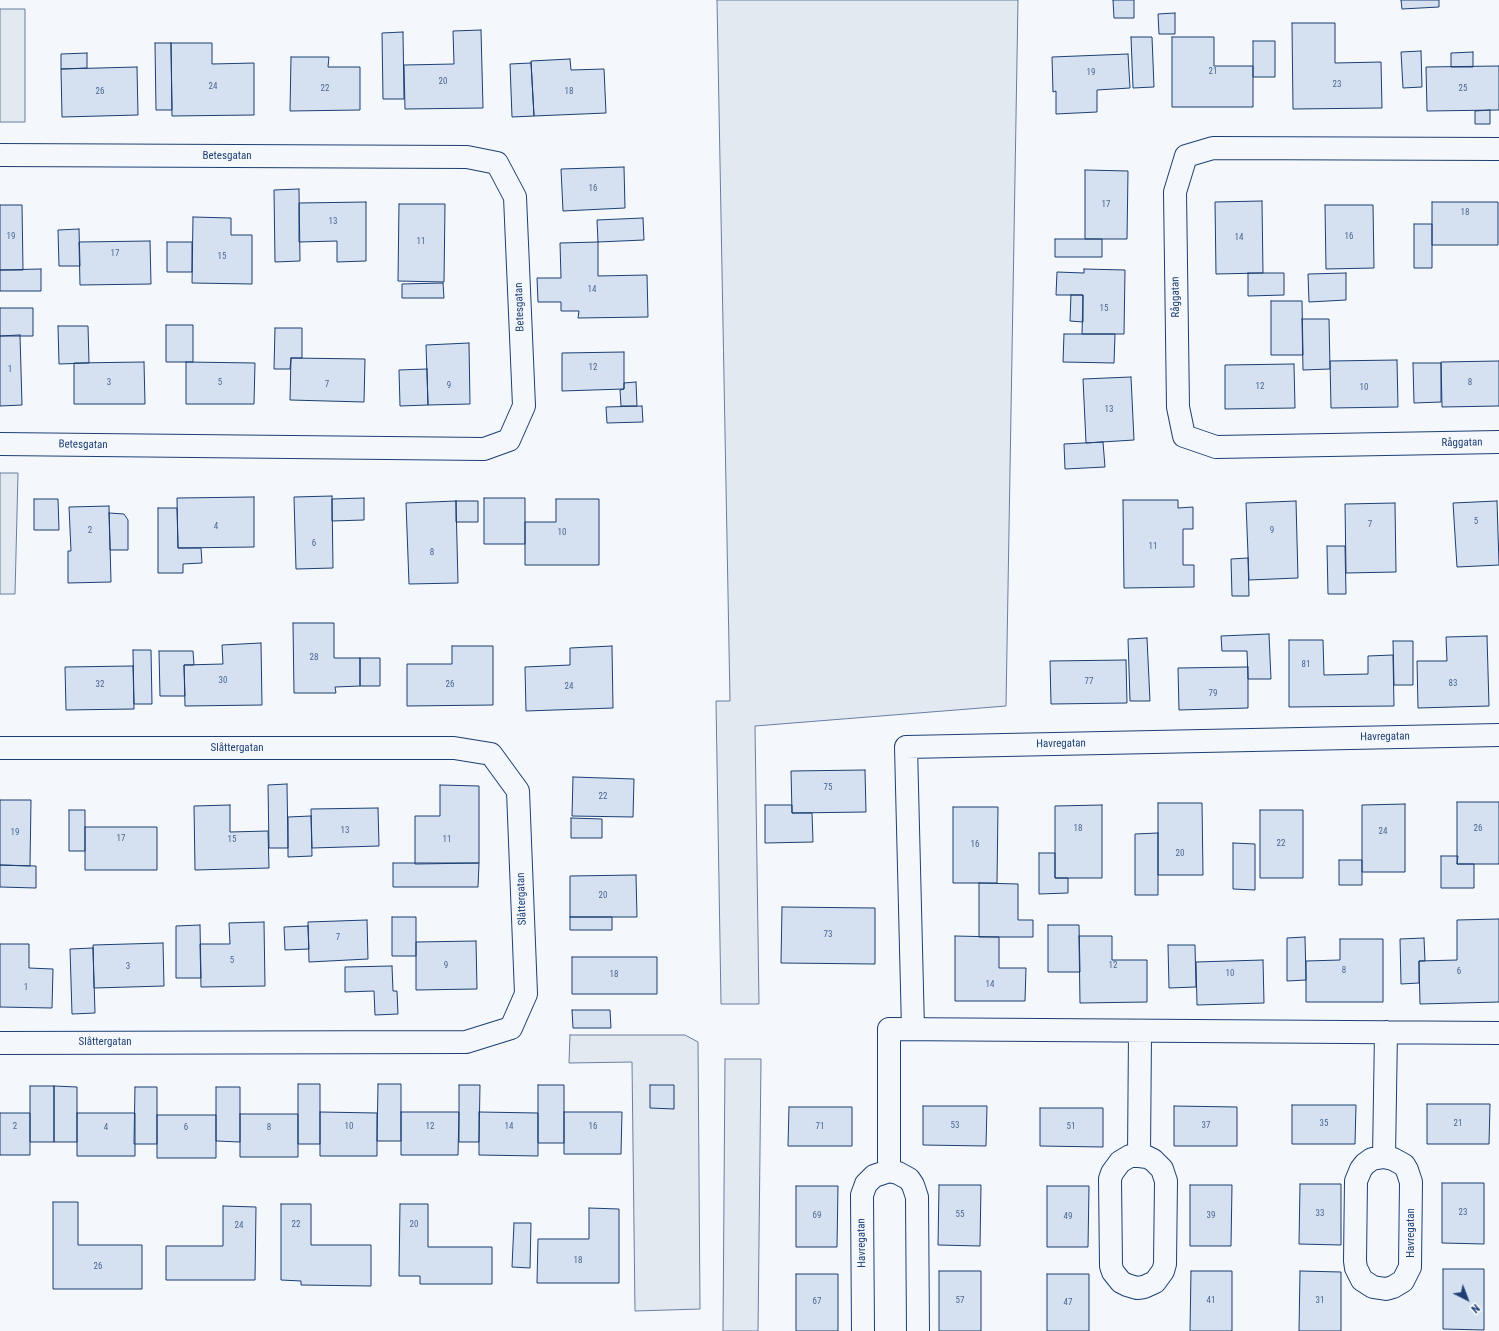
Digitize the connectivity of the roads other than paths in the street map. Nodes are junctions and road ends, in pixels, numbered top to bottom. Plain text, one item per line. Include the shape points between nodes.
1 (1499, 149) edge
2 (0, 155) edge
3 (1499, 442) edge
4 (0, 444) edge
5 (1499, 735) edge
6 (0, 748) edge
7 (913, 1029) junction
8 (1140, 1030) junction
9 (1386, 1032) junction
10 (1499, 1033) edge
11 (0, 1043) edge
12 (1139, 1156) junction
13 (1384, 1157) junction
14 (889, 1171) junction
15 (863, 1331) edge
16 (918, 1331) edge

1 - 3 street, Råggatan via 1213,148 1186,156 1175,192 1178,407 1184,436 1216,447
2 - 4 street, Betesgatan via 467,157 497,163 515,197 524,406 509,440 484,449
5 - 7 street, Havregatan via 906,747
6 - 11 street, Slåttergatan via 454,748 491,754 518,791 526,994 511,1028 466,1042
7 - 8 street
7 - 14 street via 889,1029
8 - 9 street
8 - 12 street
9 - 10 street
9 - 13 street
12 - 12 street via 1130,1156 1120,1162 1110,1179 1111,1266 1121,1282 1137,1288 1148,1286 1157,1279 1163,1271 1165,1256 1166,1181 1158,1164 1147,1157
13 - 13 street, Havregatan via 1372,1159 1365,1164 1356,1180 1355,1261 1362,1280 1373,1287 1386,1289 1400,1283 1410,1267 1411,1182 1404,1165 1393,1158
14 - 15 street, Havregatan via 874,1176 866,1184 862,1195
14 - 16 street via 909,1179 917,1197

